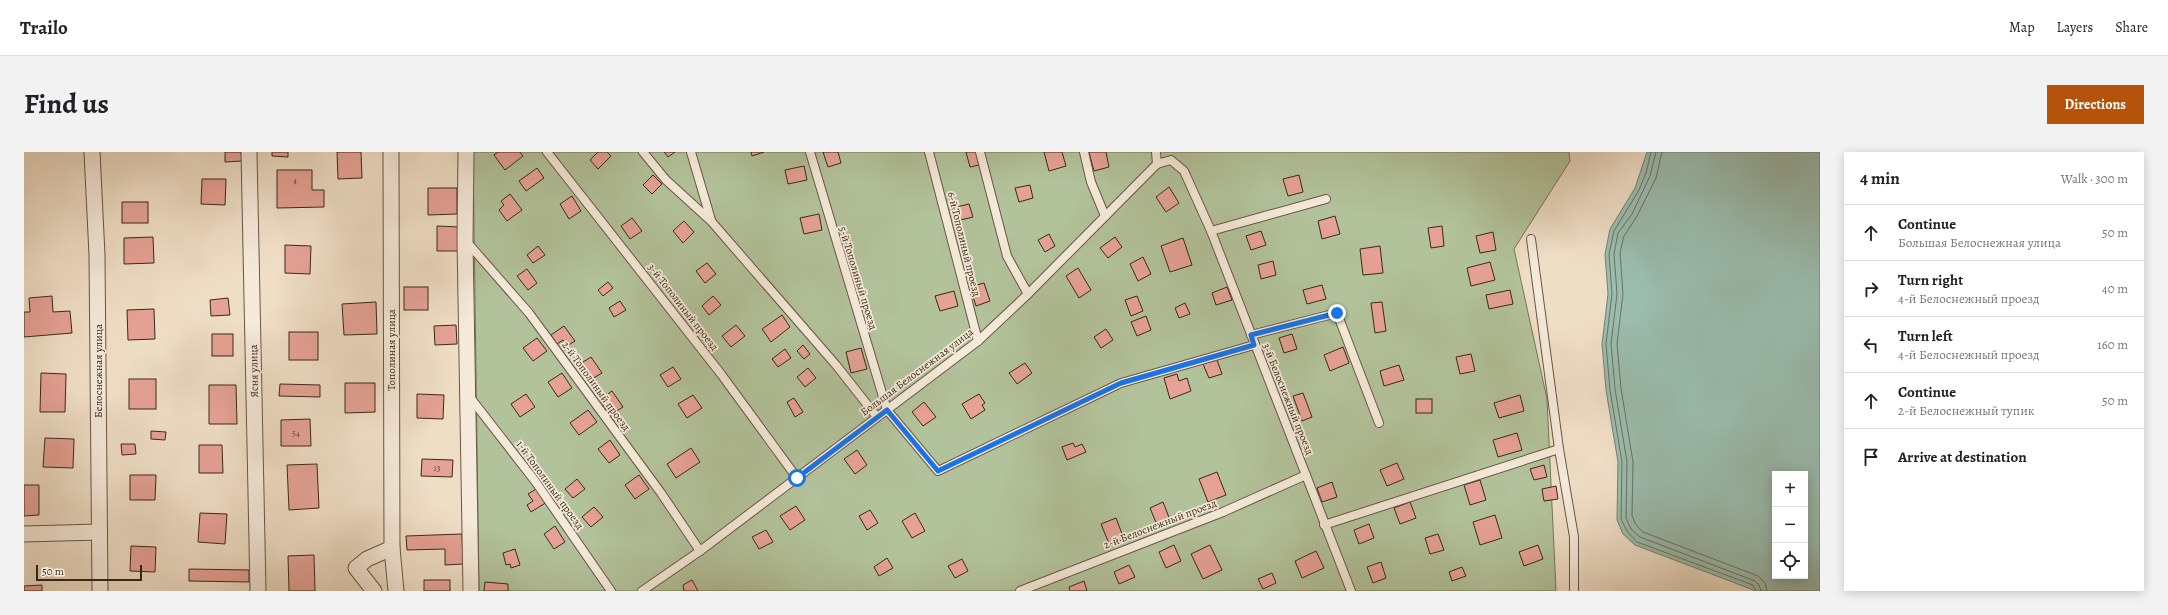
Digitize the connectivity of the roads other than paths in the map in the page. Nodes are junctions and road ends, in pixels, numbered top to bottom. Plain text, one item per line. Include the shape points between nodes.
1 (92, 152) edge
2 (249, 152) edge
3 (391, 152) edge
4 (466, 152) edge
5 (547, 152) edge
6 (643, 152) edge
7 (691, 152) edge
8 (810, 152) edge
9 (930, 152) edge
10 (980, 152) edge
11 (1084, 152) edge
12 (1156, 152) edge
13 (1157, 164) junction
14 (1326, 199) dead end
15 (1105, 216) junction
16 (711, 221) junction
17 (1212, 231) junction
18 (1531, 239) dead end
19 (466, 240) junction
20 (1028, 294) junction
21 (1251, 335) junction
22 (978, 341) junction
23 (1254, 345) junction
24 (467, 394) junction
25 (887, 410) junction
26 (877, 417) junction
27 (1379, 423) dead end
28 (1559, 449) junction
29 (1306, 475) junction
30 (797, 478) junction
31 (1324, 525) junction
32 (99, 532) junction
33 (24, 534) edge
34 (392, 548) junction
35 (700, 551) junction
36 (100, 591) edge
37 (258, 591) edge
38 (374, 591) edge
39 (396, 591) edge
40 (471, 591) edge
41 (611, 591) edge
42 (642, 591) edge
43 (1020, 591) edge
44 (1351, 591) edge
45 (1574, 591) edge

1 - 32 street, Белоснежная улица via 97,255
2 - 37 street, Ясня улица
3 - 34 street, Тополиная улица
4 - 19 street
5 - 30 lane, 3-й Тополиный проезд via 721,374
6 - 16 lane via 666,180
7 - 16 lane
8 - 25 lane, 5-й Тополиный проезд
9 - 22 lane, 6-й Тополиный проезд
10 - 20 lane via 1007,256
11 - 15 lane via 1091,182
12 - 13 lane
13 - 15 lane, Большая Белоснежная улица
13 - 17 lane, 3-й Белоснежный проезд via 1171,160 1184,171
14 - 17 lane
15 - 20 lane, Большая Белоснежная улица
16 - 26 lane via 836,365
17 - 21 lane, 3-й Белоснежный проезд
18 - 28 lane
19 - 24 street
19 - 35 lane, 2-й Тополиный проезд via 529,312 661,493
20 - 22 lane, Большая Белоснежная улица
21 - 23 lane, 3-й Белоснежный проезд
21 - 27 lane via 1337,313
22 - 25 lane, Большая Белоснежная улица
23 - 25 lane via 1121,383 938,471
23 - 29 lane, 3-й Белоснежный проезд
24 - 40 street
24 - 41 lane, 1-й Тополиный проезд via 536,481
25 - 26 lane, Большая Белоснежная улица
26 - 30 lane, Большая Белоснежная улица
28 - 31 lane
28 - 45 lane via 1574,537
29 - 31 lane, 3-й Белоснежный проезд
29 - 43 lane, 2-й Белоснежный проезд via 1223,512
30 - 35 lane, Большая Белоснежная улица
31 - 44 lane, 3-й Белоснежный проезд
32 - 33 street
32 - 36 street, Белоснежная улица
34 - 38 street via 367,559 356,568
34 - 39 street, Тополиная улица
35 - 42 lane, Большая Белоснежная улица

